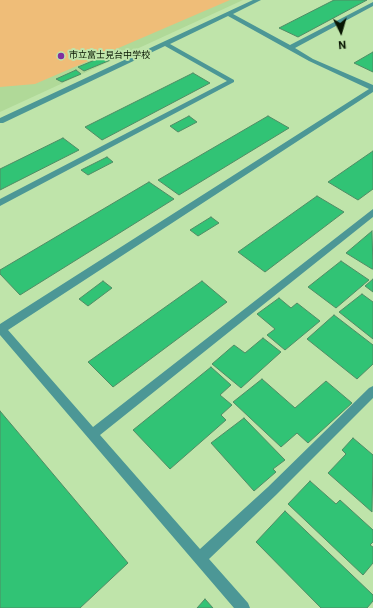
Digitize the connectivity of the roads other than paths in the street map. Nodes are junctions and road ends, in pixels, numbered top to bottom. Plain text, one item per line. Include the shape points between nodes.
1 (258, 0) edge
2 (373, 4) edge
3 (229, 14) junction
4 (166, 44) junction
5 (290, 48) junction
6 (373, 89) edge
7 (362, 96) junction
8 (373, 101) edge
9 (0, 122) edge
10 (0, 203) edge
11 (373, 212) edge
12 (1, 329) edge
13 (373, 391) edge
14 (92, 434) junction
15 (200, 558) junction
16 (243, 608) edge

1 - 3 street
2 - 5 street
3 - 4 street
3 - 5 street
4 - 9 street
4 - 10 street via 232,81
5 - 6 street
6 - 7 street
7 - 8 street
7 - 12 street
11 - 14 street
12 - 14 street
13 - 15 street
14 - 15 street
15 - 16 street

